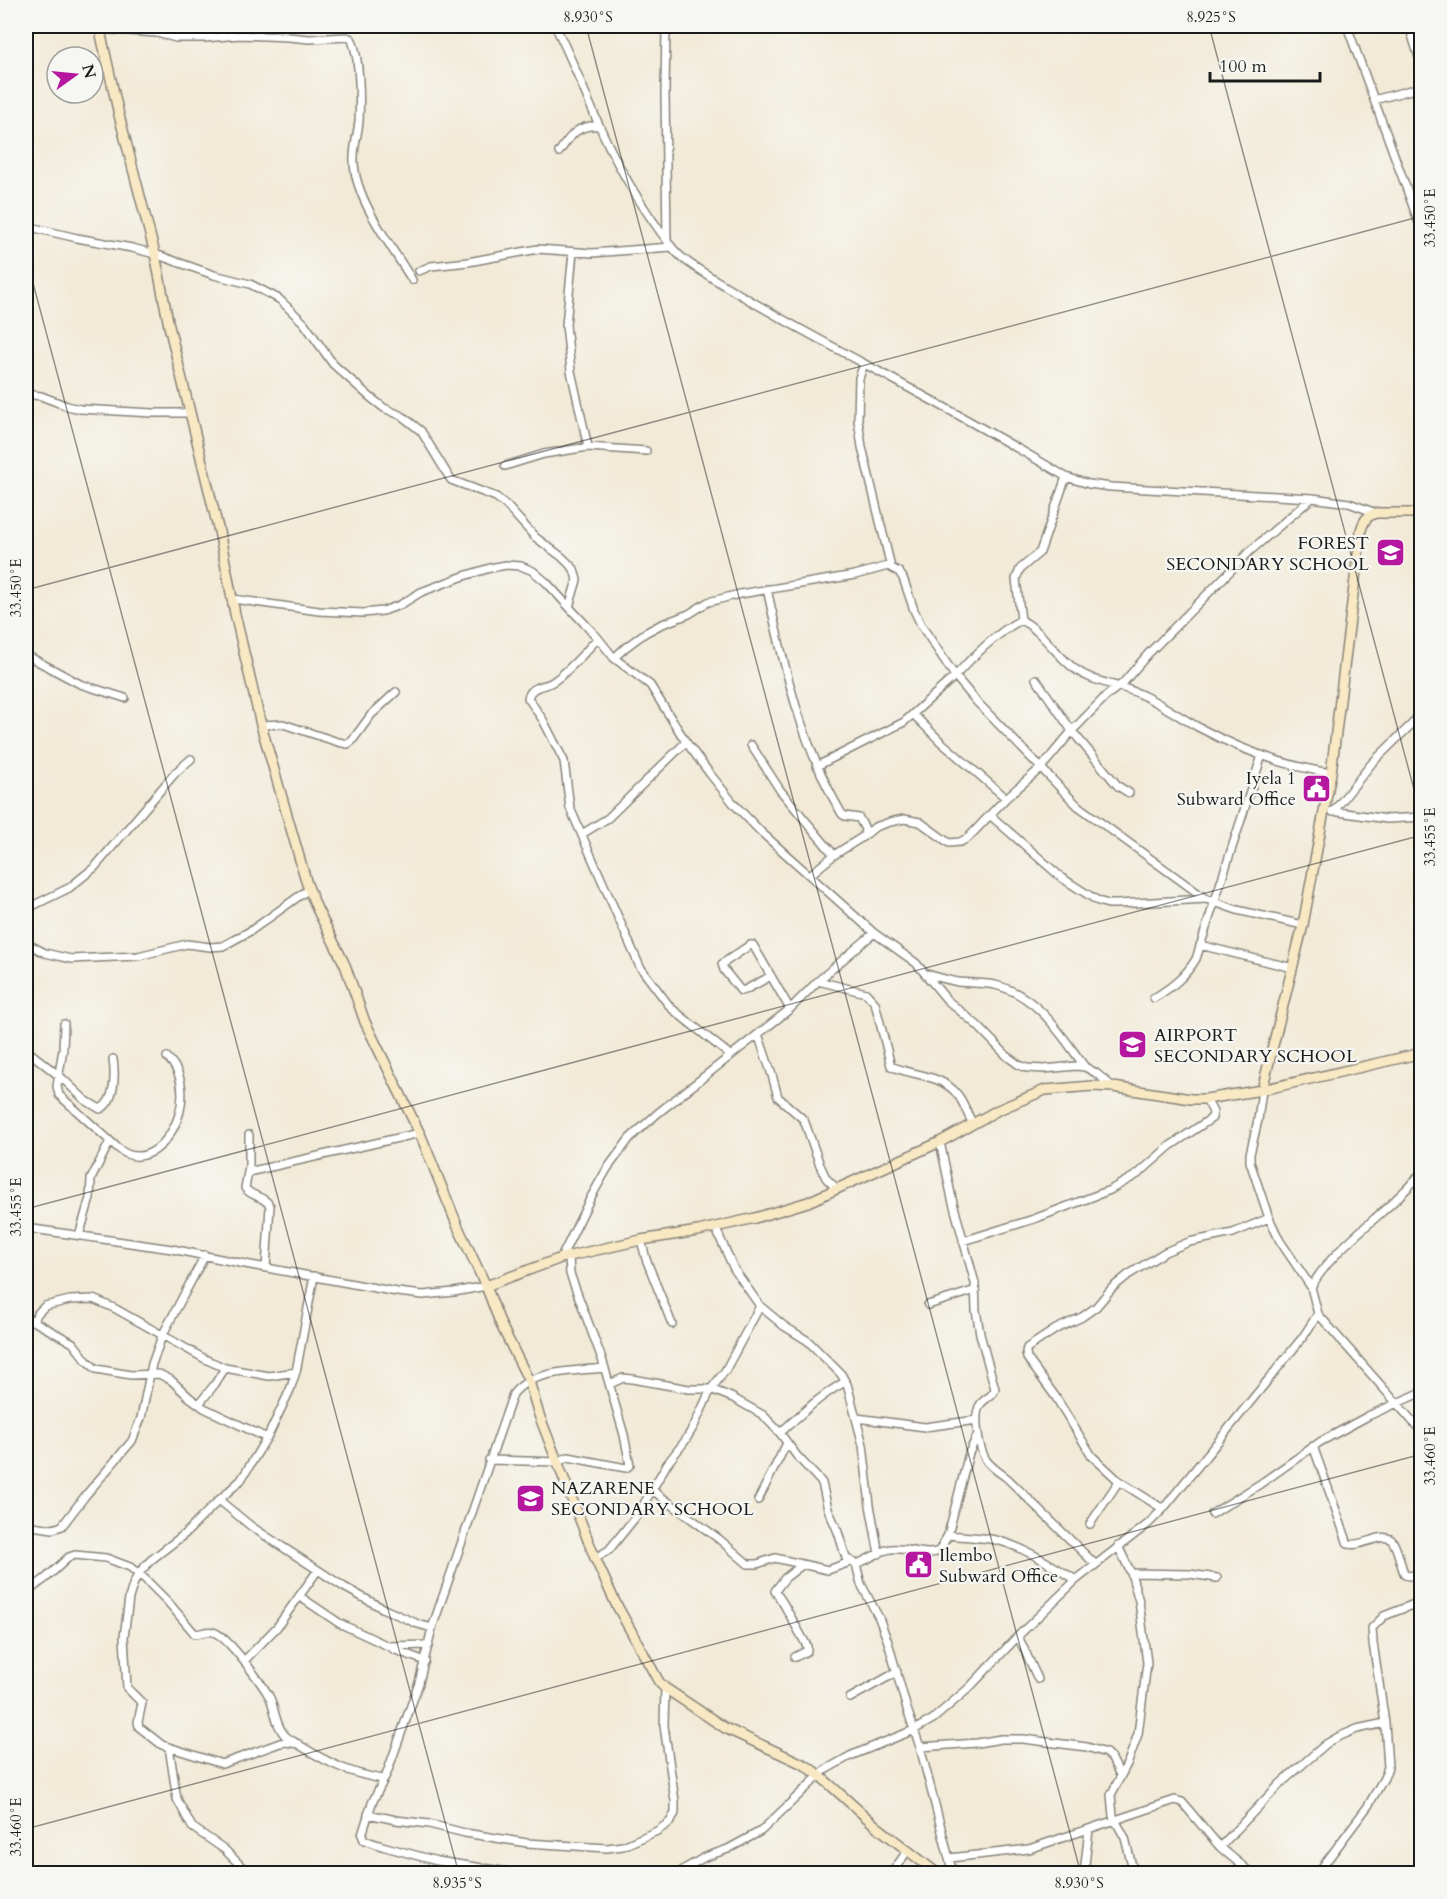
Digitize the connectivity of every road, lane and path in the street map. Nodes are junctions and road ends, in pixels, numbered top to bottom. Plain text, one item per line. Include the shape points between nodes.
1 (555, 26) edge
2 (666, 26) edge
3 (1347, 26) edge
4 (1409, 26) edge
5 (99, 27) edge
6 (1422, 67) edge
7 (1422, 87) edge
8 (1374, 100) junction
9 (599, 126) junction
10 (559, 152) dead end
11 (26, 226) edge
12 (1422, 231) edge
13 (669, 244) junction
14 (573, 252) junction
15 (155, 254) junction
16 (419, 271) dead end
17 (412, 280) dead end
18 (864, 364) junction
19 (26, 394) edge
20 (189, 413) junction
21 (588, 447) junction
22 (646, 451) dead end
23 (505, 466) dead end
24 (1066, 477) junction
25 (1312, 498) junction
26 (1376, 513) junction
27 (1422, 513) edge
28 (891, 567) junction
29 (767, 589) junction
30 (233, 599) junction
31 (569, 607) junction
32 (1021, 620) junction
33 (598, 638) junction
34 (26, 655) edge
35 (614, 658) junction
36 (955, 676) junction
37 (1036, 679) dead end
38 (1118, 686) junction
39 (396, 692) dead end
40 (125, 698) dead end
41 (1422, 706) edge
42 (914, 715) junction
43 (261, 725) junction
44 (1072, 731) junction
45 (686, 742) junction
46 (751, 745) dead end
47 (1262, 756) junction
48 (191, 759) dead end
49 (817, 766) junction
50 (1041, 768) junction
51 (1331, 773) junction
52 (1129, 793) dead end
53 (1006, 798) junction
54 (1328, 811) junction
55 (991, 816) junction
56 (1422, 818) edge
57 (582, 834) junction
58 (864, 836) junction
59 (834, 855) junction
60 (810, 875) junction
61 (309, 889) junction
62 (26, 892) edge
63 (1206, 899) junction
64 (1214, 903) junction
65 (28, 908) edge
66 (1303, 925) junction
67 (874, 933) junction
68 (26, 943) edge
69 (1200, 945) junction
70 (1293, 968) junction
71 (927, 974) junction
72 (771, 976) junction
73 (818, 981) junction
74 (1154, 998) dead end
75 (790, 1009) junction
76 (64, 1024) dead end
77 (758, 1034) junction
78 (26, 1040) edge
79 (1422, 1053) edge
80 (730, 1055) junction
81 (166, 1057) dead end
82 (113, 1059) dead end
83 (1085, 1068) junction
84 (59, 1076) junction
85 (1113, 1087) junction
86 (1262, 1090) junction
87 (1206, 1099) junction
88 (973, 1124) junction
89 (420, 1133) junction
90 (249, 1135) dead end
91 (110, 1141) junction
92 (940, 1142) junction
93 (248, 1172) junction
94 (1422, 1172) edge
95 (836, 1188) junction
96 (1269, 1218) junction
97 (715, 1227) junction
98 (26, 1228) edge
99 (79, 1236) junction
100 (641, 1240) junction
101 (963, 1241) junction
102 (206, 1255) junction
103 (565, 1258) junction
104 (266, 1268) junction
105 (314, 1276) junction
106 (486, 1286) junction
107 (1311, 1287) junction
108 (976, 1290) junction
109 (928, 1305) dead end
110 (760, 1306) junction
111 (1318, 1314) junction
112 (26, 1317) edge
113 (34, 1322) junction
114 (672, 1324) dead end
115 (162, 1336) junction
116 (225, 1368) junction
117 (605, 1368) junction
118 (296, 1372) junction
119 (150, 1373) junction
120 (528, 1381) junction
121 (846, 1383) junction
122 (610, 1384) junction
123 (711, 1389) junction
124 (1422, 1392) edge
125 (1396, 1403) junction
126 (199, 1404) junction
127 (857, 1418) junction
128 (976, 1420) junction
129 (1422, 1432) edge
130 (780, 1433) junction
131 (978, 1434) junction
132 (267, 1438) junction
133 (787, 1443) junction
134 (1313, 1446) junction
135 (489, 1461) junction
136 (558, 1462) junction
137 (1119, 1481) junction
138 (652, 1490) junction
139 (219, 1500) junction
140 (758, 1500) dead end
141 (1163, 1509) junction
142 (1212, 1514) dead end
143 (1090, 1524) dead end
144 (26, 1525) edge
145 (948, 1535) junction
146 (1118, 1546) junction
147 (879, 1554) junction
148 (596, 1558) junction
149 (853, 1563) junction
150 (1095, 1563) junction
151 (802, 1565) junction
152 (318, 1570) junction
153 (1131, 1573) junction
154 (1422, 1573) edge
155 (138, 1574) junction
156 (1216, 1578) dead end
157 (1076, 1580) junction
158 (26, 1593) edge
159 (299, 1596) junction
160 (1422, 1601) edge
161 (432, 1628) junction
162 (1018, 1636) junction
163 (388, 1646) junction
164 (429, 1646) junction
165 (795, 1657) dead end
166 (244, 1661) junction
167 (424, 1661) junction
168 (897, 1672) junction
169 (1038, 1679) dead end
170 (665, 1688) junction
171 (850, 1698) dead end
172 (1385, 1723) junction
173 (914, 1730) junction
174 (298, 1744) junction
175 (169, 1747) junction
176 (920, 1747) junction
177 (819, 1775) junction
178 (1120, 1775) junction
179 (382, 1779) junction
180 (369, 1814) junction
181 (1115, 1821) junction
182 (1089, 1829) junction
183 (1220, 1847) junction
184 (908, 1850) junction
185 (950, 1858) junction
186 (244, 1874) edge
187 (521, 1874) edge
188 (679, 1874) edge
189 (891, 1874) edge
190 (939, 1874) edge
191 (953, 1874) edge
192 (1084, 1874) edge
193 (1134, 1874) edge
194 (1252, 1874) edge
195 (1317, 1874) edge

1 - 9 street
2 - 13 street
3 - 8 street
4 - 6 street
5 - 15 street
5 - 17 street via 176,38 239,35 351,39 359,104 355,171 364,200
7 - 8 street
8 - 12 street
9 - 10 street via 577,129
9 - 13 street via 631,189
11 - 15 street
13 - 14 street via 610,253
13 - 18 street via 685,260 729,289
14 - 16 street via 538,249
14 - 21 street via 566,325 571,371
15 - 20 street
15 - 31 street via 250,284 279,299 304,323 333,364 377,402 421,431 452,480 496,497 574,569 577,580
18 - 24 street
18 - 28 street via 859,378 858,420
19 - 20 street via 80,409
20 - 30 street
21 - 22 street
21 - 23 street
24 - 25 street via 1111,488
24 - 32 street via 1040,552 1020,569 1016,579
25 - 26 street via 1349,503
25 - 38 street via 1250,551
26 - 27 street
26 - 51 street via 1369,515 1361,530
28 - 29 street
28 - 36 street via 903,578 921,625
29 - 35 street via 708,602 645,633
29 - 49 street via 788,683
30 - 31 street via 319,611 383,612 421,592 506,565 532,571
30 - 43 street
31 - 33 street
32 - 36 street
32 - 38 street via 1075,669 1092,680
33 - 35 street
33 - 57 street via 553,682 537,686 528,696 564,761 570,808
34 - 40 street via 80,684
35 - 45 street via 650,686
36 - 42 street
36 - 50 street
37 - 44 street
38 - 44 street
38 - 47 street
39 - 43 street via 348,744 283,724
41 - 54 street via 1413,723
42 - 49 street
42 - 53 street
43 - 61 street
44 - 50 street
44 - 52 street via 1118,786
45 - 57 street via 608,818
45 - 60 street via 734,804
46 - 59 street via 780,790
47 - 51 street
47 - 64 street
48 - 65 street via 95,867 69,888
49 - 58 street via 842,814 862,822
50 - 53 street
50 - 63 street via 1078,806
51 - 54 street
53 - 55 street
54 - 56 street via 1387,819
54 - 66 street
55 - 58 street via 960,842 949,843 920,822 904,819 875,827
55 - 63 street via 1062,878 1098,901 1117,904
57 - 80 street via 640,967 672,1008
58 - 59 street
59 - 60 street
60 - 67 street
61 - 68 street via 252,930 222,946 187,944 138,956 71,959 45,953
61 - 89 street via 345,965 369,1031
62 - 65 street
63 - 64 street
64 - 66 street
64 - 69 street
66 - 70 street
67 - 71 street
67 - 73 street
69 - 70 street
69 - 74 street via 1188,972
70 - 86 street
71 - 83 street via 995,985 1023,996 1043,1012
71 - 83 street via 947,1000 1019,1065
72 - 72 street via 753,945 722,964 741,990
72 - 75 street
73 - 75 street
73 - 88 street via 870,996 891,1066 948,1086
75 - 77 street
76 - 84 street
77 - 80 street
77 - 95 street via 778,1097 804,1120 826,1178
78 - 84 street via 29,1052
79 - 86 street
80 - 103 street via 630,1138 596,1188
81 - 91 street via 177,1070 182,1105 168,1138 152,1151 134,1157
82 - 84 street via 113,1085 103,1109 92,1105
83 - 85 street
84 - 91 street via 59,1095
85 - 87 street
85 - 88 street via 1045,1090
86 - 87 street
86 - 96 street via 1250,1162
87 - 101 street via 1212,1118 1127,1181 1034,1219
88 - 92 street
89 - 93 street
89 - 106 street
90 - 93 street
91 - 99 street via 91,1179
92 - 95 street
92 - 101 street
93 - 104 street via 247,1191 270,1206
94 - 107 street via 1333,1255
95 - 97 street via 808,1202
96 - 107 street
96 - 137 street via 1233,1233 1189,1242 1165,1252 1128,1275 1082,1317 1027,1348 1027,1358 1092,1456
97 - 100 street
97 - 110 street via 734,1269
98 - 99 street
99 - 102 street
100 - 103 street
100 - 114 street
101 - 108 street
102 - 104 street
102 - 115 street
103 - 106 street
103 - 117 street
104 - 105 street
105 - 106 street via 423,1294
105 - 118 street
106 - 120 street
107 - 111 street
108 - 109 street
108 - 128 street via 980,1334 995,1389 981,1404
110 - 121 street via 808,1341
110 - 123 street
111 - 125 street
111 - 141 street
112 - 113 street
113 - 115 street via 45,1306 93,1299
113 - 119 street via 73,1343 96,1369 131,1375
115 - 116 street
115 - 119 street
116 - 118 street via 269,1376
116 - 126 street
117 - 120 street
117 - 122 street
118 - 132 street
119 - 126 street via 171,1380
119 - 144 street via 132,1441 62,1527
120 - 135 street via 513,1394
120 - 136 street
121 - 127 street
121 - 130 street
122 - 123 street via 623,1378
122 - 136 street via 630,1465 626,1468 568,1457
123 - 130 street via 754,1408
123 - 138 street via 694,1426
124 - 125 street
125 - 129 street
125 - 134 street
126 - 132 street
127 - 128 street via 925,1427
127 - 147 street
128 - 131 street
130 - 133 street
131 - 145 street
131 - 150 street via 985,1459
132 - 139 street via 241,1480
133 - 140 street
133 - 149 street via 822,1484 846,1558
134 - 142 street
134 - 154 street via 1348,1544 1390,1538 1405,1575
135 - 136 street
135 - 161 street
136 - 148 street
137 - 141 street
137 - 143 street
138 - 148 street via 625,1532
138 - 151 street via 748,1564 775,1558
139 - 152 street
139 - 155 street
141 - 146 street
145 - 147 street via 934,1553 898,1549
145 - 157 street via 997,1540 1017,1547
146 - 150 street
146 - 153 street
147 - 149 street
148 - 170 street via 615,1602
149 - 151 street via 828,1570
149 - 168 street via 884,1629
150 - 157 street
151 - 165 street via 775,1591 807,1646 807,1651
152 - 159 street
152 - 161 street via 360,1597
153 - 156 street
153 - 178 street via 1147,1663 1138,1734
155 - 158 street via 116,1561 75,1555 65,1558
155 - 166 street via 193,1633 215,1632
155 - 175 street via 125,1624 127,1688 142,1702 139,1727
157 - 162 street
159 - 163 street via 339,1623
159 - 166 street via 277,1627
160 - 172 street via 1384,1616 1372,1628
161 - 164 street
162 - 169 street
162 - 173 street via 948,1707
163 - 164 street
163 - 167 street
164 - 167 street
166 - 174 street via 269,1698 283,1733
167 - 179 street
168 - 171 street
168 - 173 street
170 - 177 street via 725,1728
170 - 180 street via 664,1726 675,1814 657,1831 623,1846 527,1843
172 - 183 street via 1357,1729 1326,1744 1281,1783
172 - 195 street via 1388,1761 1384,1778
173 - 176 street
173 - 177 street via 850,1756
174 - 175 street via 280,1743 222,1764
174 - 179 street via 334,1766
175 - 186 street via 177,1799 192,1827 237,1860
176 - 178 street via 1000,1739 1088,1747 1106,1753
176 - 185 street
177 - 184 street
177 - 188 street via 761,1831
178 - 181 street via 1111,1795
179 - 180 street
180 - 187 street via 364,1840 437,1861
181 - 182 street
181 - 183 street via 1171,1800 1179,1801
181 - 193 street via 1125,1838
182 - 185 street via 1029,1849
182 - 192 street
183 - 194 street
184 - 189 street
184 - 190 street
185 - 191 street

